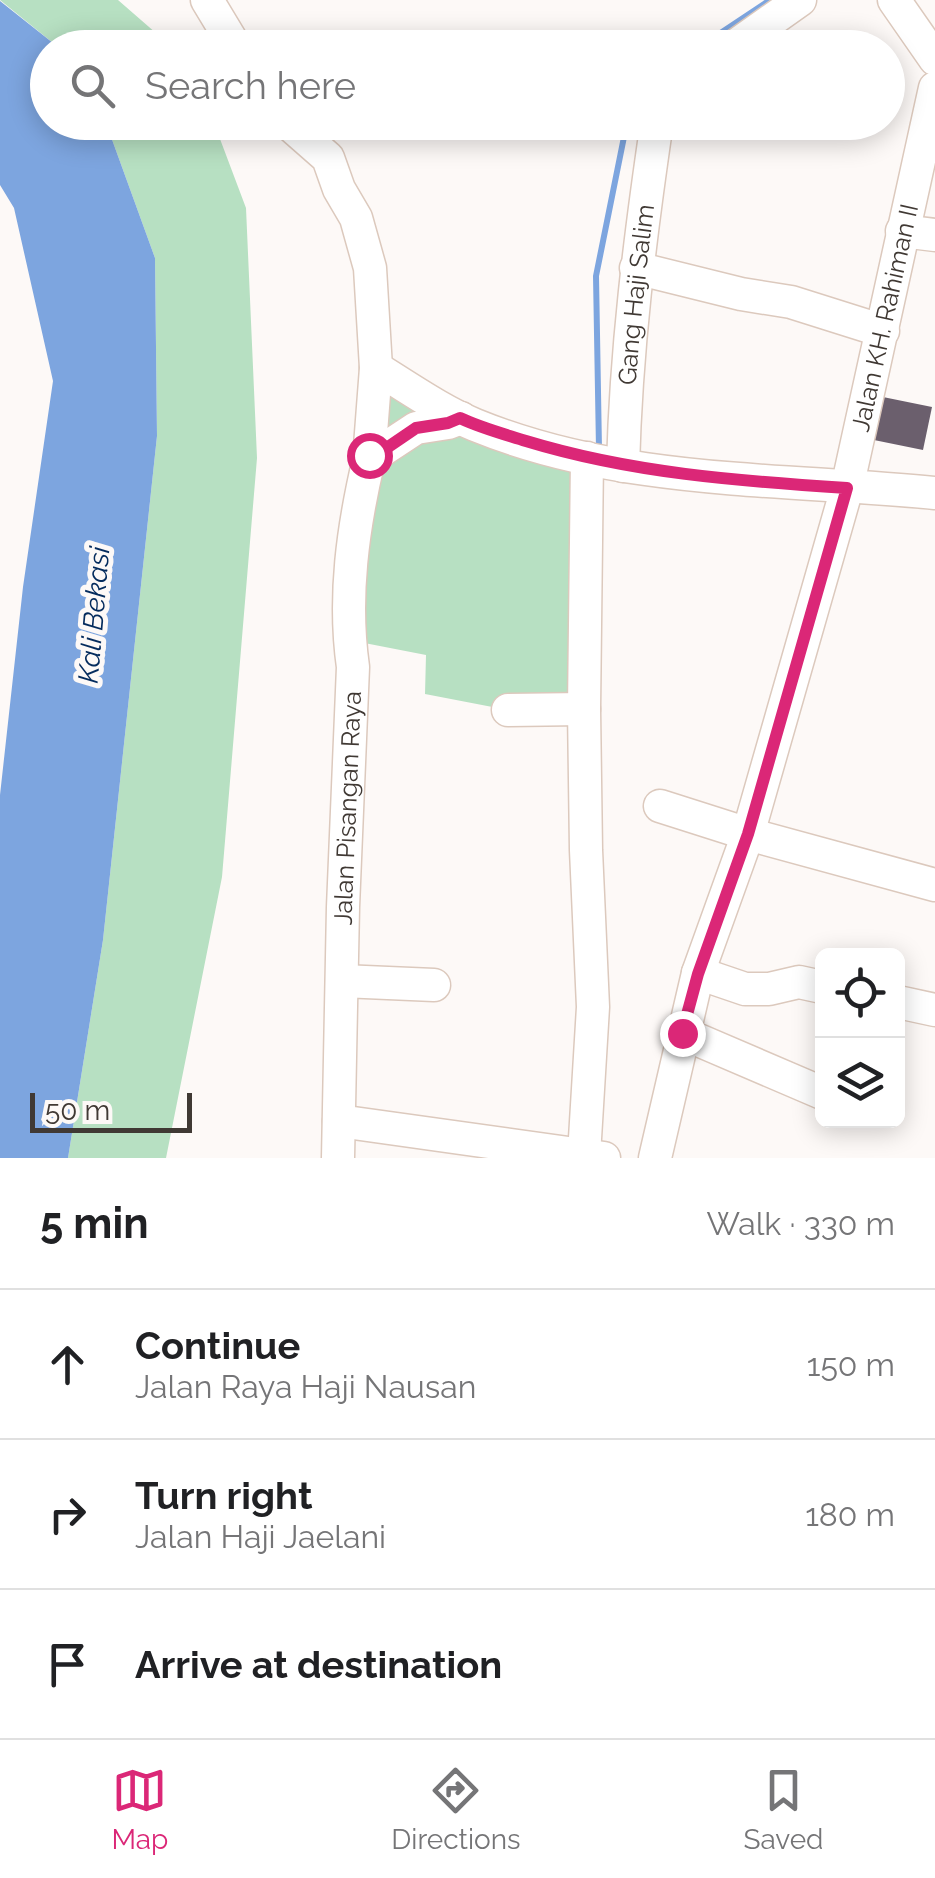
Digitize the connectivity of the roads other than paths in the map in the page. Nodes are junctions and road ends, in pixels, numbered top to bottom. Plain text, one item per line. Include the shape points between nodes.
1 (207, 0) edge
2 (800, 0) edge
3 (894, 0) edge
4 (225, 30) edge
5 (758, 30) edge
6 (935, 60) edge
7 (935, 88) edge
8 (308, 140) edge
9 (654, 140) edge
10 (902, 231) junction
11 (935, 235) edge
12 (636, 268) junction
13 (883, 331) junction
14 (376, 368) junction
15 (460, 418) junction
16 (376, 455) junction
17 (587, 458) junction
18 (624, 466) junction
19 (847, 488) junction
20 (935, 494) edge
21 (584, 709) junction
22 (508, 710) dead end
23 (660, 806) dead end
24 (748, 834) junction
25 (935, 885) edge
26 (698, 974) junction
27 (342, 981) junction
28 (434, 985) dead end
29 (815, 985) edge
30 (905, 1004) edge
31 (935, 1010) edge
32 (682, 1033) junction
33 (815, 1089) edge
34 (339, 1121) junction
35 (594, 1157) edge
36 (338, 1158) edge
37 (655, 1158) edge

1 - 4 street
2 - 5 street
3 - 6 street
7 - 10 street, Jalan KH. Rahiman II
8 - 14 street, Jalan Pisangan Raya via 328,158 356,218 370,268
9 - 12 street, Gang Haji Salim
10 - 11 street
10 - 13 street, Jalan KH. Rahiman II
12 - 13 street via 791,302
12 - 18 street, Gang Haji Salim
13 - 19 street, Jalan KH. Rahiman II
14 - 15 street
14 - 16 street, Jalan Pisangan Raya
15 - 16 street via 416,428
15 - 17 street
16 - 27 street, Jalan Pisangan Raya via 353,526
17 - 18 street
17 - 21 street
18 - 19 street
19 - 20 street
19 - 24 street, Jalan KH. Rahiman II
21 - 22 street
21 - 35 street
23 - 24 street
24 - 25 street
24 - 26 street, Jalan KH. Rahiman II
26 - 29 street via 745,989
26 - 32 street, Jalan KH. Rahiman II
27 - 28 street
27 - 34 street, Jalan Pisangan Raya
30 - 31 street
32 - 33 street
32 - 37 street, Jalan KH. Rahiman II
34 - 35 street
34 - 36 street, Jalan Pisangan Raya

